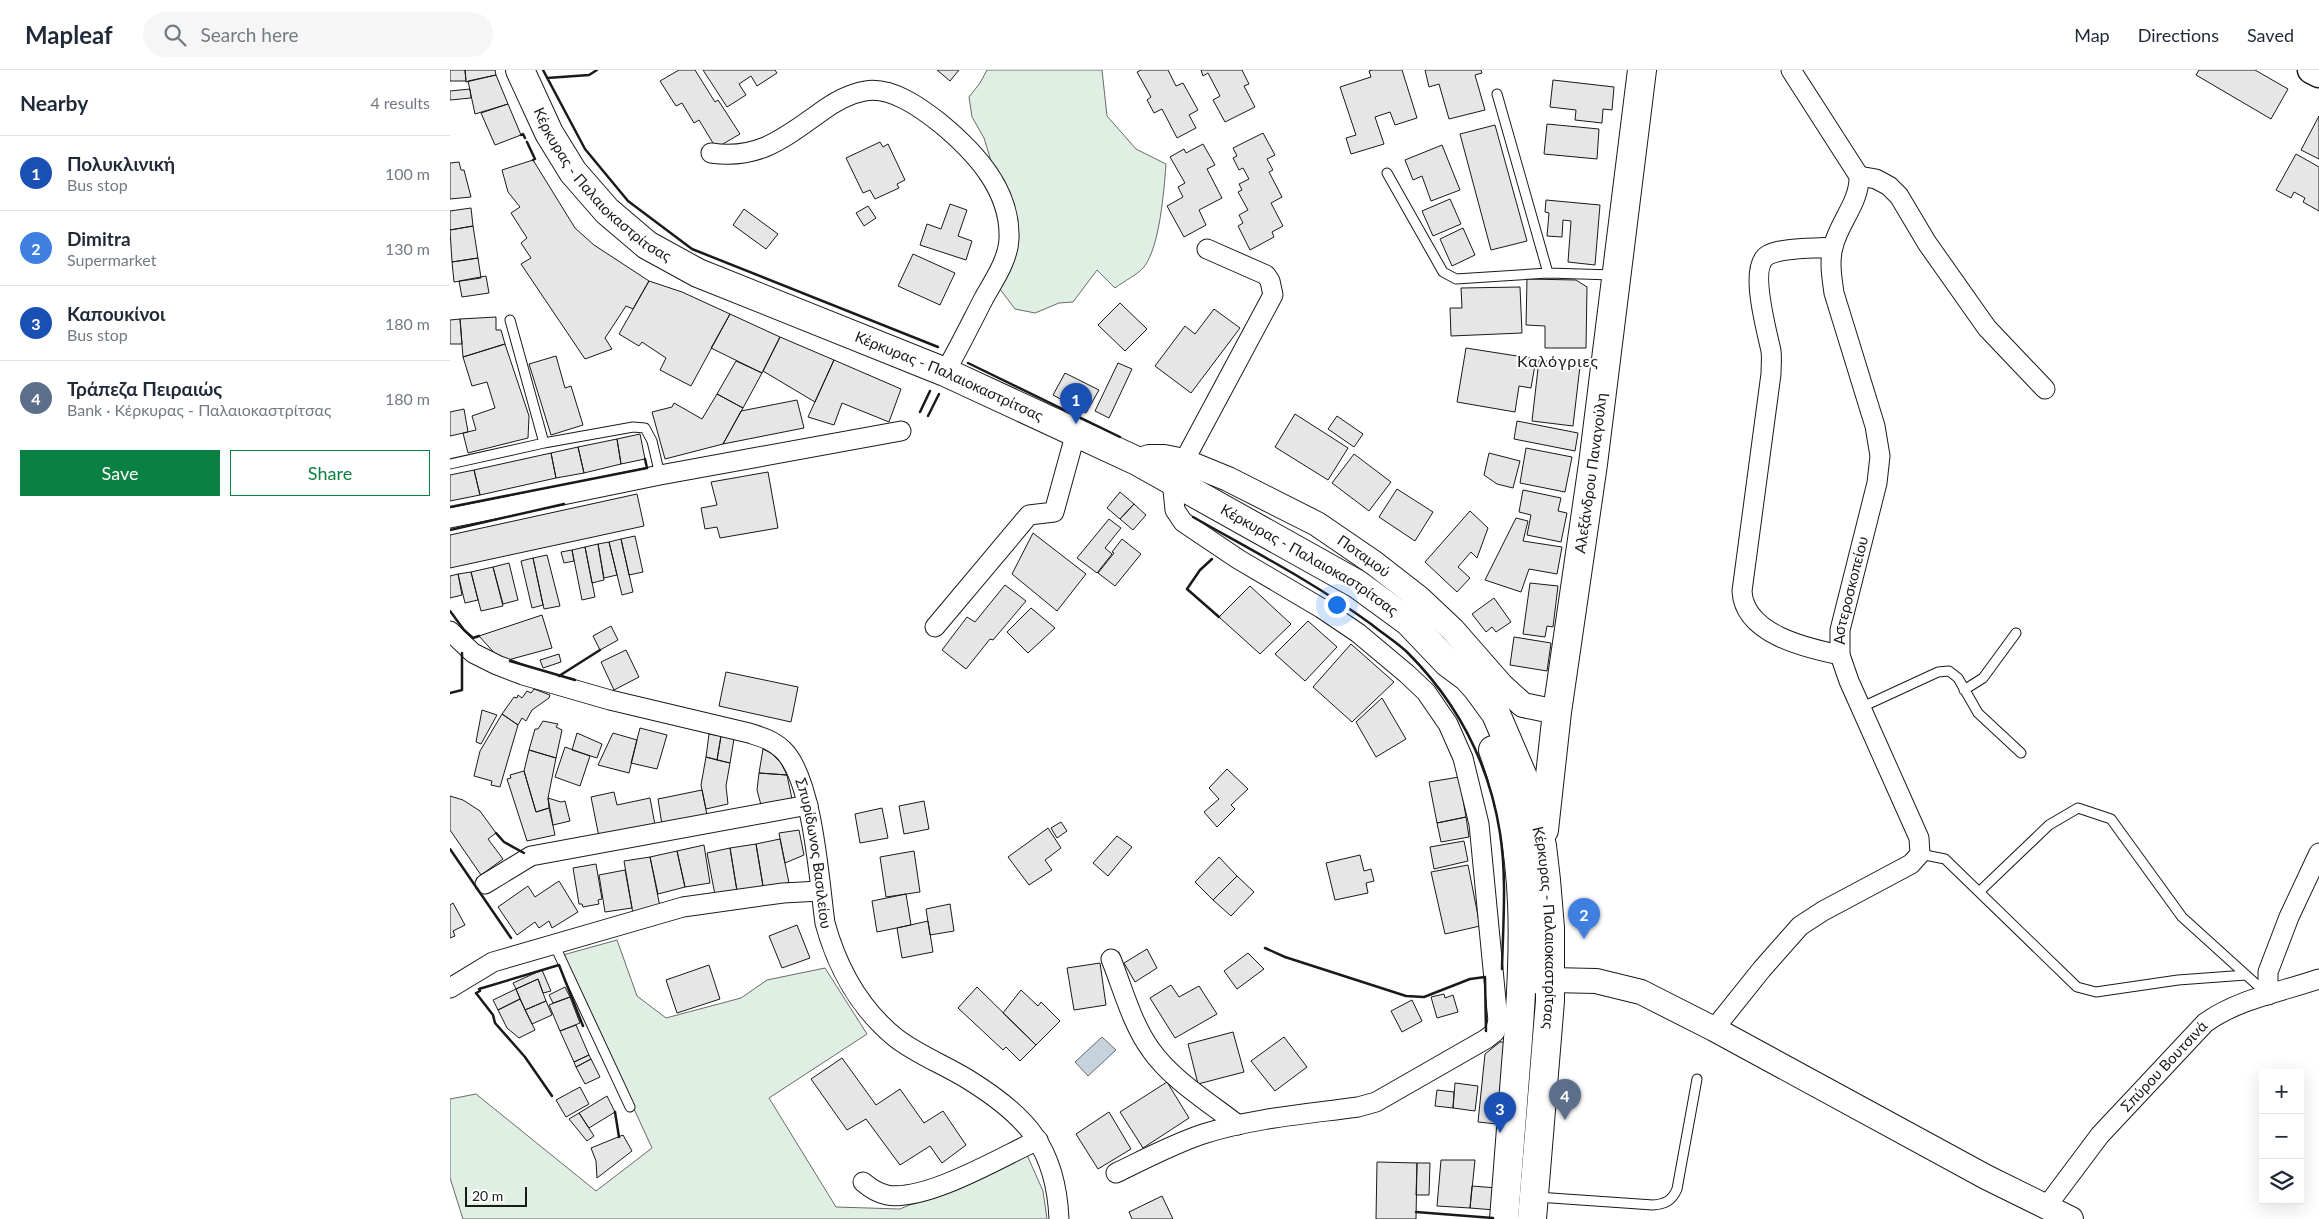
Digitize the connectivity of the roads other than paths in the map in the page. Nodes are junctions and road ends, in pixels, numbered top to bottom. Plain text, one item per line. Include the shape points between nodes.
1 (520, 70) edge
2 (1642, 70) edge
3 (1791, 70) edge
4 (2311, 70) edge
5 (2319, 74) edge
6 (1497, 94) dead end
7 (711, 154) dead end
8 (1386, 173) dead end
9 (1860, 176) junction
10 (1833, 247) junction
11 (1207, 250) dead end
12 (1548, 273) junction
13 (1616, 275) junction
14 (510, 320) dead end
15 (946, 372) junction
16 (2045, 389) dead end
17 (901, 431) dead end
18 (1076, 432) junction
19 (544, 444) junction
20 (450, 464) edge
21 (1178, 471) junction
22 (660, 475) junction
23 (450, 518) edge
24 (935, 627) dead end
25 (450, 631) edge
26 (2016, 633) dead end
27 (1840, 656) junction
28 (1448, 663) junction
29 (1964, 690) junction
30 (1860, 708) junction
31 (1557, 712) junction
32 (2021, 753) dead end
33 (808, 805) junction
34 (1542, 846) junction
35 (2319, 853) edge
36 (1920, 854) junction
37 (485, 884) dead end
38 (820, 890) junction
39 (1978, 892) junction
40 (554, 944) junction
41 (1111, 959) dead end
42 (2246, 975) junction
43 (2319, 979) edge
44 (1551, 980) junction
45 (1522, 982) junction
46 (450, 988) edge
47 (2268, 995) junction
48 (1509, 1022) junction
49 (1714, 1028) junction
50 (1697, 1079) dead end
51 (630, 1107) dead end
52 (1238, 1125) junction
53 (1038, 1140) junction
54 (1116, 1173) dead end
55 (863, 1182) dead end
56 (2046, 1207) junction
57 (1533, 1208) edge
58 (1059, 1219) edge
59 (1504, 1219) edge
60 (2071, 1219) edge

1 - 15 main road, Κέρκυρας - Παλαιοκαστρίτσας via 546,126 573,172 607,211 640,240 698,273
2 - 13 main road, Αλεξάνδρου Παναγούλη
3 - 9 street
4 - 5 main road
6 - 12 lane
7 - 15 street via 731,156 761,150 832,104 865,91 897,97 924,111 945,128 985,166 997,187 1007,219 1009,240 1004,260
8 - 12 lane via 1444,272 1456,279
9 - 10 street, Αστεροσκοπείου via 1860,188
9 - 16 street via 1876,179 1899,196 1927,244 1987,328
10 - 27 street, Αστεροσκοπείου via 1831,271 1834,293 1875,426 1880,456 1877,483 1840,630
10 - 27 street via 1778,252 1764,258 1760,265 1759,293 1771,354 1771,374 1742,591 1744,606 1772,633
11 - 21 street via 1266,275 1273,295
12 - 13 lane
13 - 31 main road, Αλεξάνδρου Παναγούλη
14 - 19 lane
15 - 18 main road, Κέρκυρας - Παλαιοκαστρίτσας
17 - 22 street
18 - 21 main road, Κέρκυρας - Παλαιοκαστρίτσας via 1137,461
18 - 24 street via 1054,512 1029,515
19 - 20 lane
19 - 22 lane via 633,427 645,428 652,441
21 - 28 main road, Κέρκυρας - Παλαιοκαστρίτσας via 1356,584 1409,622
21 - 31 street, Ποταμού via 1228,479 1325,530 1419,598 1453,630 1513,697 1531,708
21 - 48 street via 1175,510 1183,522 1358,633 1426,692 1448,724 1463,758 1479,824
22 - 23 street
25 - 33 street, Σπυρίδωνος Βασιλείου via 479,656 523,675 769,740 788,756 802,783
26 - 29 lane via 1983,678
27 - 30 street, Αστεροσκοπείου
28 - 34 main road, Κέρκυρας - Παλαιοκαστρίτσας via 1467,676 1496,714 1526,784
28 - 45 main road, Κέρκυρας - Παλαιοκαστρίτσας via 1461,694 1480,722 1492,748 1510,802 1520,869
29 - 30 lane via 1954,674 1944,670
29 - 32 lane via 1978,713
30 - 36 street, Αστεροσκοπείου via 1916,826
31 - 34 main road, Αλεξάνδρου Παναγούλη
33 - 37 street via 531,856
33 - 38 street, Σπυρίδωνος Βασιλείου
34 - 44 main road, Κέρκυρας - Παλαιοκαστρίτσας
35 - 47 street via 2268,972
36 - 39 lane via 1945,859
36 - 49 street via 1893,875 1800,926
38 - 40 street via 682,907
38 - 53 street, Σπυρίδωνος Βασιλείου via 833,950 867,1010 898,1039 969,1080 1017,1115
39 - 42 lane via 2077,987 2096,992 2178,980
39 - 42 lane via 2049,825 2078,808 2111,819 2182,917
40 - 46 street via 494,962
40 - 51 lane
41 - 52 street via 1139,1030 1151,1050 1171,1071
42 - 47 lane
43 - 47 street, Σπύρου Βουτσινά
44 - 45 street
44 - 49 street via 1596,981 1626,987
44 - 57 main road, Κέρκυρας - Παλαιοκαστρίτσας
45 - 48 main road, Κέρκυρας - Παλαιοκαστρίτσας
47 - 56 street, Σπύρου Βουτσινά via 2218,1014 2194,1034 2100,1135
48 - 52 street via 1486,1039 1376,1102
48 - 59 main road, Κέρκυρας - Παλαιοκαστρίτσας
49 - 56 street
50 - 57 lane via 1677,1189 1672,1199 1653,1205
52 - 54 street via 1175,1144
53 - 55 street via 942,1186 908,1195 887,1195
53 - 58 street, Σπυρίδωνος Βασιλείου via 1056,1182
56 - 60 street

